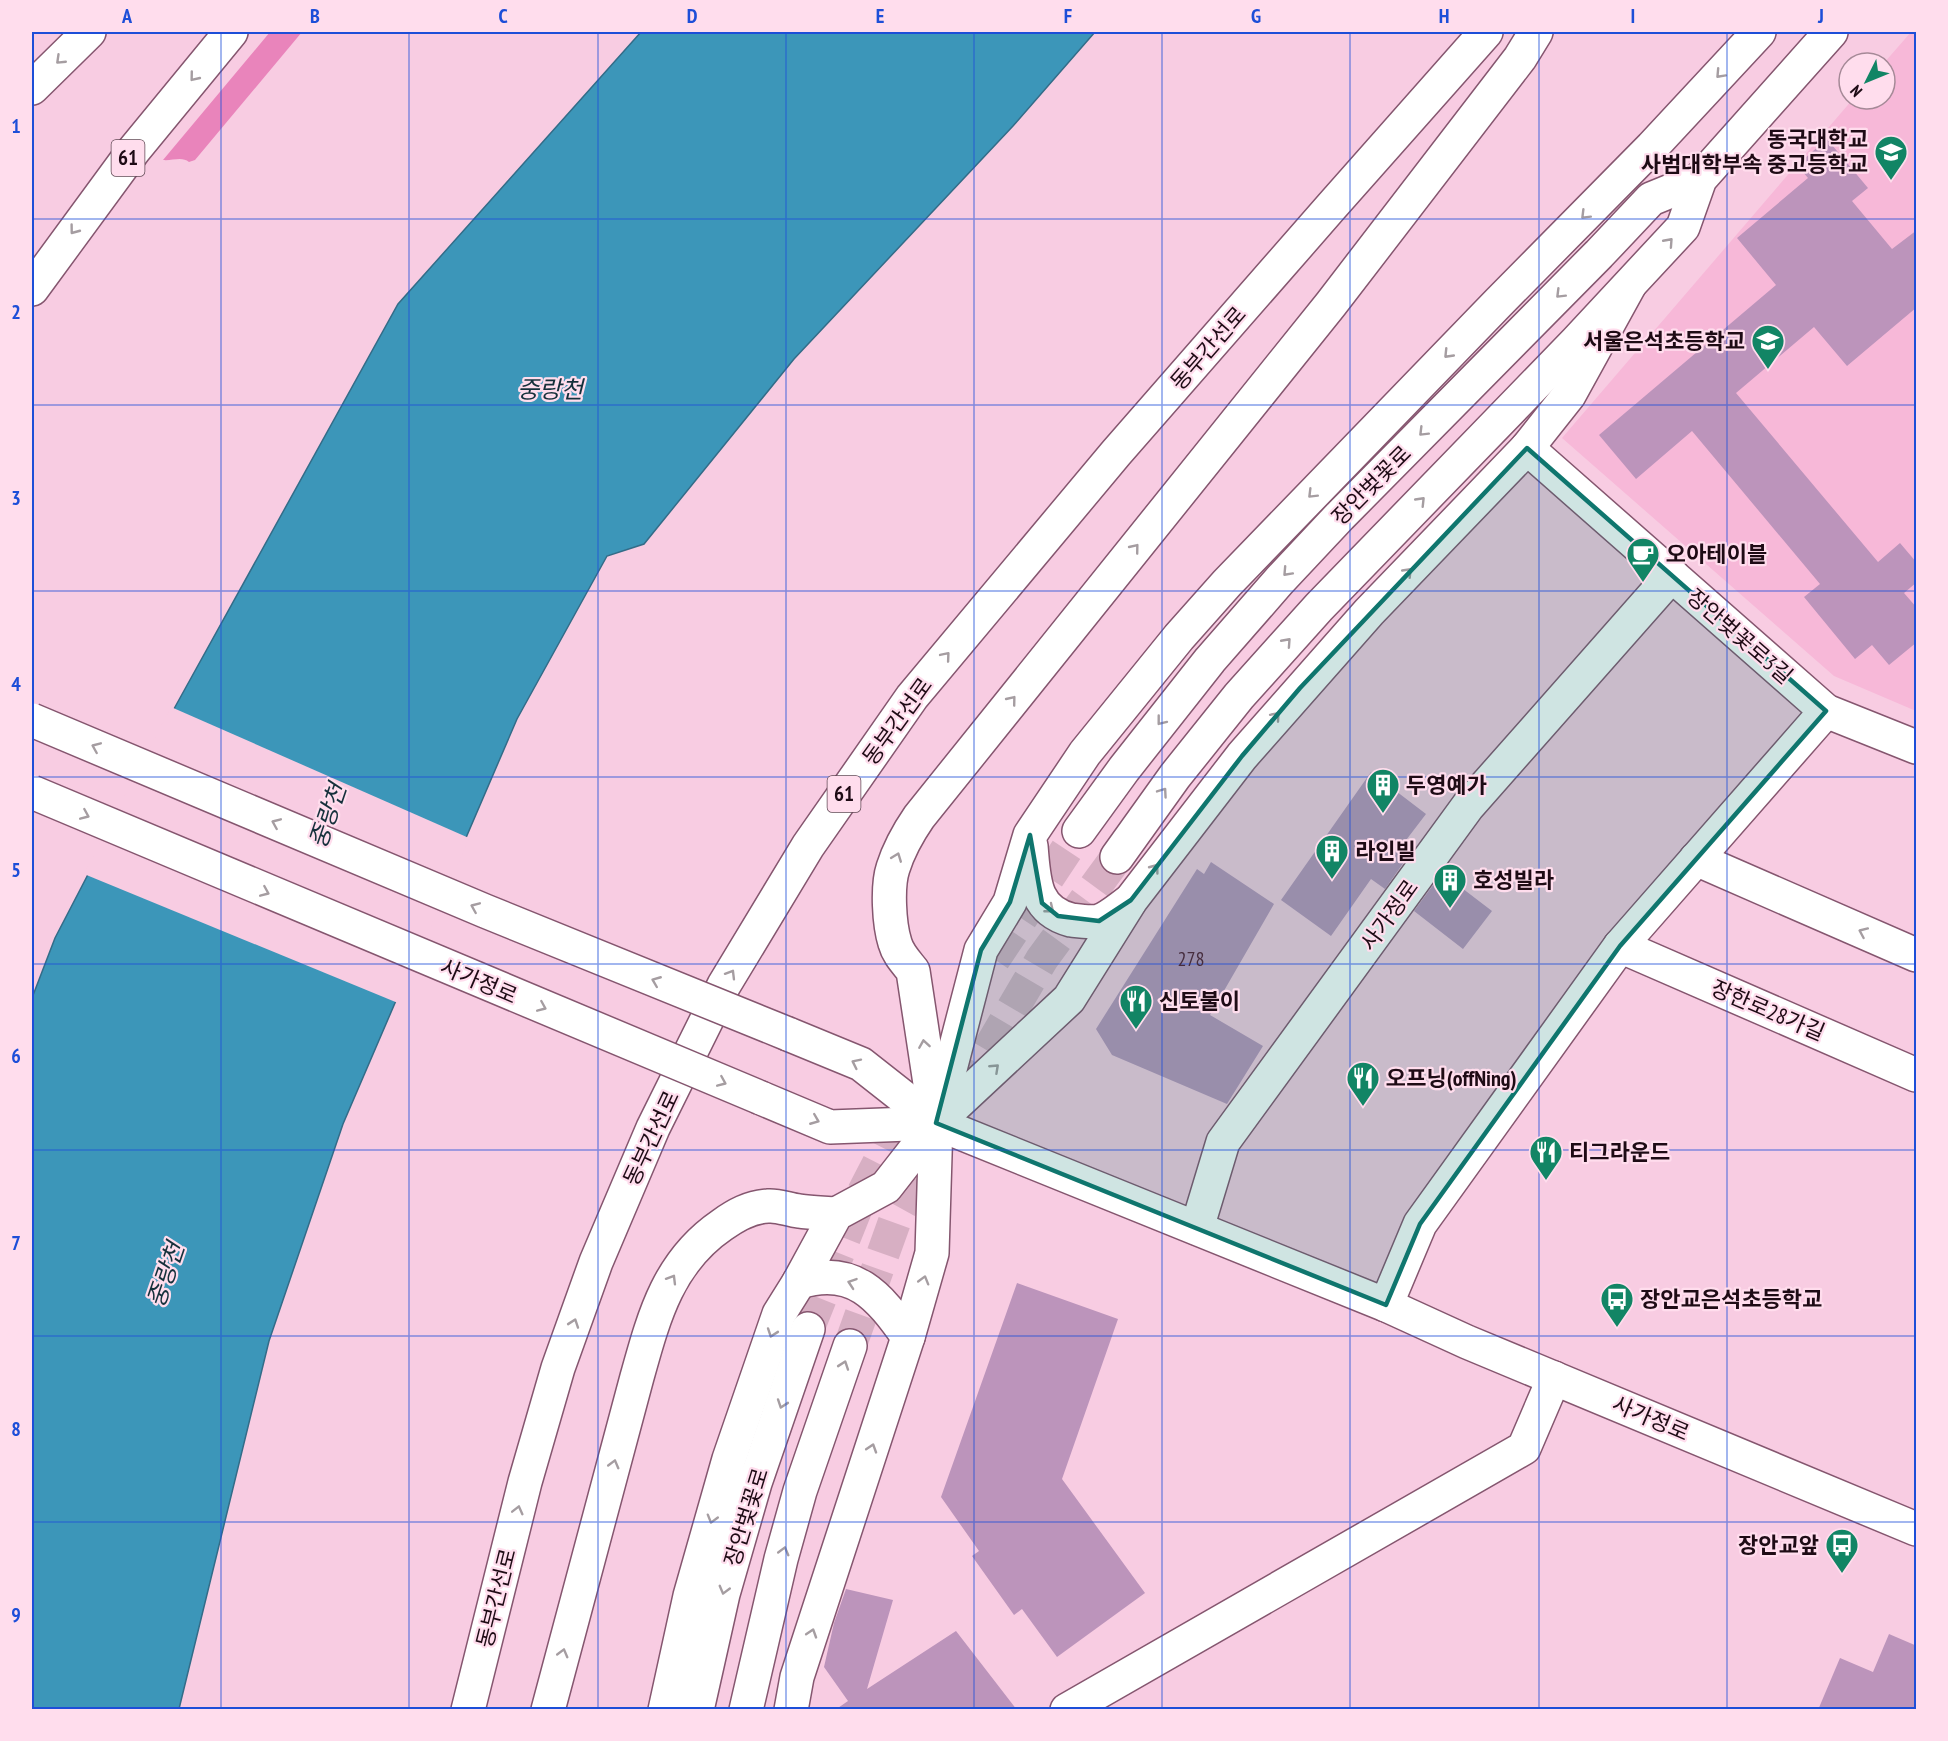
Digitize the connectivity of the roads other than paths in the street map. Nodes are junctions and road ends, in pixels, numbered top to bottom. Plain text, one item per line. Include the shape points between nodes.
1 (89, 32) edge
2 (231, 32) edge
3 (1486, 32) edge
4 (1536, 32) edge
5 (1759, 32) edge
6 (1831, 32) edge
7 (32, 88) edge
8 (1700, 179) junction
9 (1629, 286) junction
10 (32, 289) edge
11 (1527, 448) junction
12 (1672, 575) junction
13 (1826, 711) junction
14 (32, 720) edge
15 (1917, 747) edge
16 (32, 792) edge
17 (1079, 831) tunnel mouth
18 (1030, 835) junction
19 (1117, 857) tunnel mouth
20 (1696, 859) junction
21 (1131, 900) junction
22 (1620, 946) junction
23 (1917, 955) edge
24 (1917, 1075) edge
25 (936, 1122) junction
26 (836, 1215) junction
27 (1197, 1228) junction
28 (799, 1282) junction
29 (1386, 1305) junction
30 (808, 1329) tunnel mouth
31 (909, 1337) junction
32 (850, 1346) tunnel mouth
33 (1554, 1377) junction
34 (1917, 1529) edge
35 (797, 1677) junction
36 (468, 1710) edge
37 (548, 1710) edge
38 (665, 1710) edge
39 (697, 1710) edge
40 (746, 1710) edge
41 (791, 1710) edge
42 (819, 1710) edge
43 (1067, 1710) edge

1 -> 7 main road
2 -> 10 main road, 61 via 134,150
36 -> 3 main road, 동부간선로 / 61 via 525,1482 558,1368 596,1262 653,1128 724,985 808,846 912,697 1116,453
25 -> 4 main road via 913,971 895,943 891,920 892,870 903,843 919,817 1331,304
5 -> 18 main road via 1227,583 1084,753
6 - 8 main road, 장안벚꽃로
9 -> 8 main road, 장안벚꽃로 via 1683,227
8 -> 17 main road, 장안벚꽃로 via 1651,199 1340,516 1210,660
9 - 11 main road via 1569,395
19 -> 9 main road, 장안벚꽃로 via 1239,696 1318,607
11 - 12 main road, 장안벚꽃로3길
21 -> 11 main road via 1242,756 1293,697
12 - 13 main road, 장안벚꽃로3길
12 - 27 main road, 사가정로 via 1468,806 1230,1132 1223,1142
13 - 15 main road, 장안벚꽃로3길
13 - 20 main road
25 -> 14 main road, 사가정로, bridge via 861,1064
16 -> 25 main road, 사가정로, bridge via 830,1126
18 -> 21 main road via 1033,876 1042,903 1058,916 1099,921
18 - 25 main road via 1010,902 981,950
20 - 22 main road
23 -> 20 main road
25 -> 21 main road via 1069,999
22 - 24 main road, 장한로28가길
22 - 29 main road via 1420,1224
25 - 26 main road via 886,1187
25 - 27 main road, 사가정로
31 -> 25 main road via 932,1254
26 - 28 main road
37 -> 26 main road via 637,1377 664,1291 681,1263 704,1237 748,1209 770,1205
27 - 29 main road, 사가정로
31 -> 28 main road via 877,1297 860,1285 825,1276
28 -> 38 main road via 779,1314 729,1460 690,1596
29 - 33 main road, 사가정로
30 -> 39 main road, 장안벚꽃로 via 755,1483 723,1594
35 -> 31 main road
40 -> 32 main road, 장안벚꽃로 via 800,1491
33 - 34 main road, 사가정로
33 - 43 main road via 1524,1448
35 - 41 main road
35 - 42 main road

